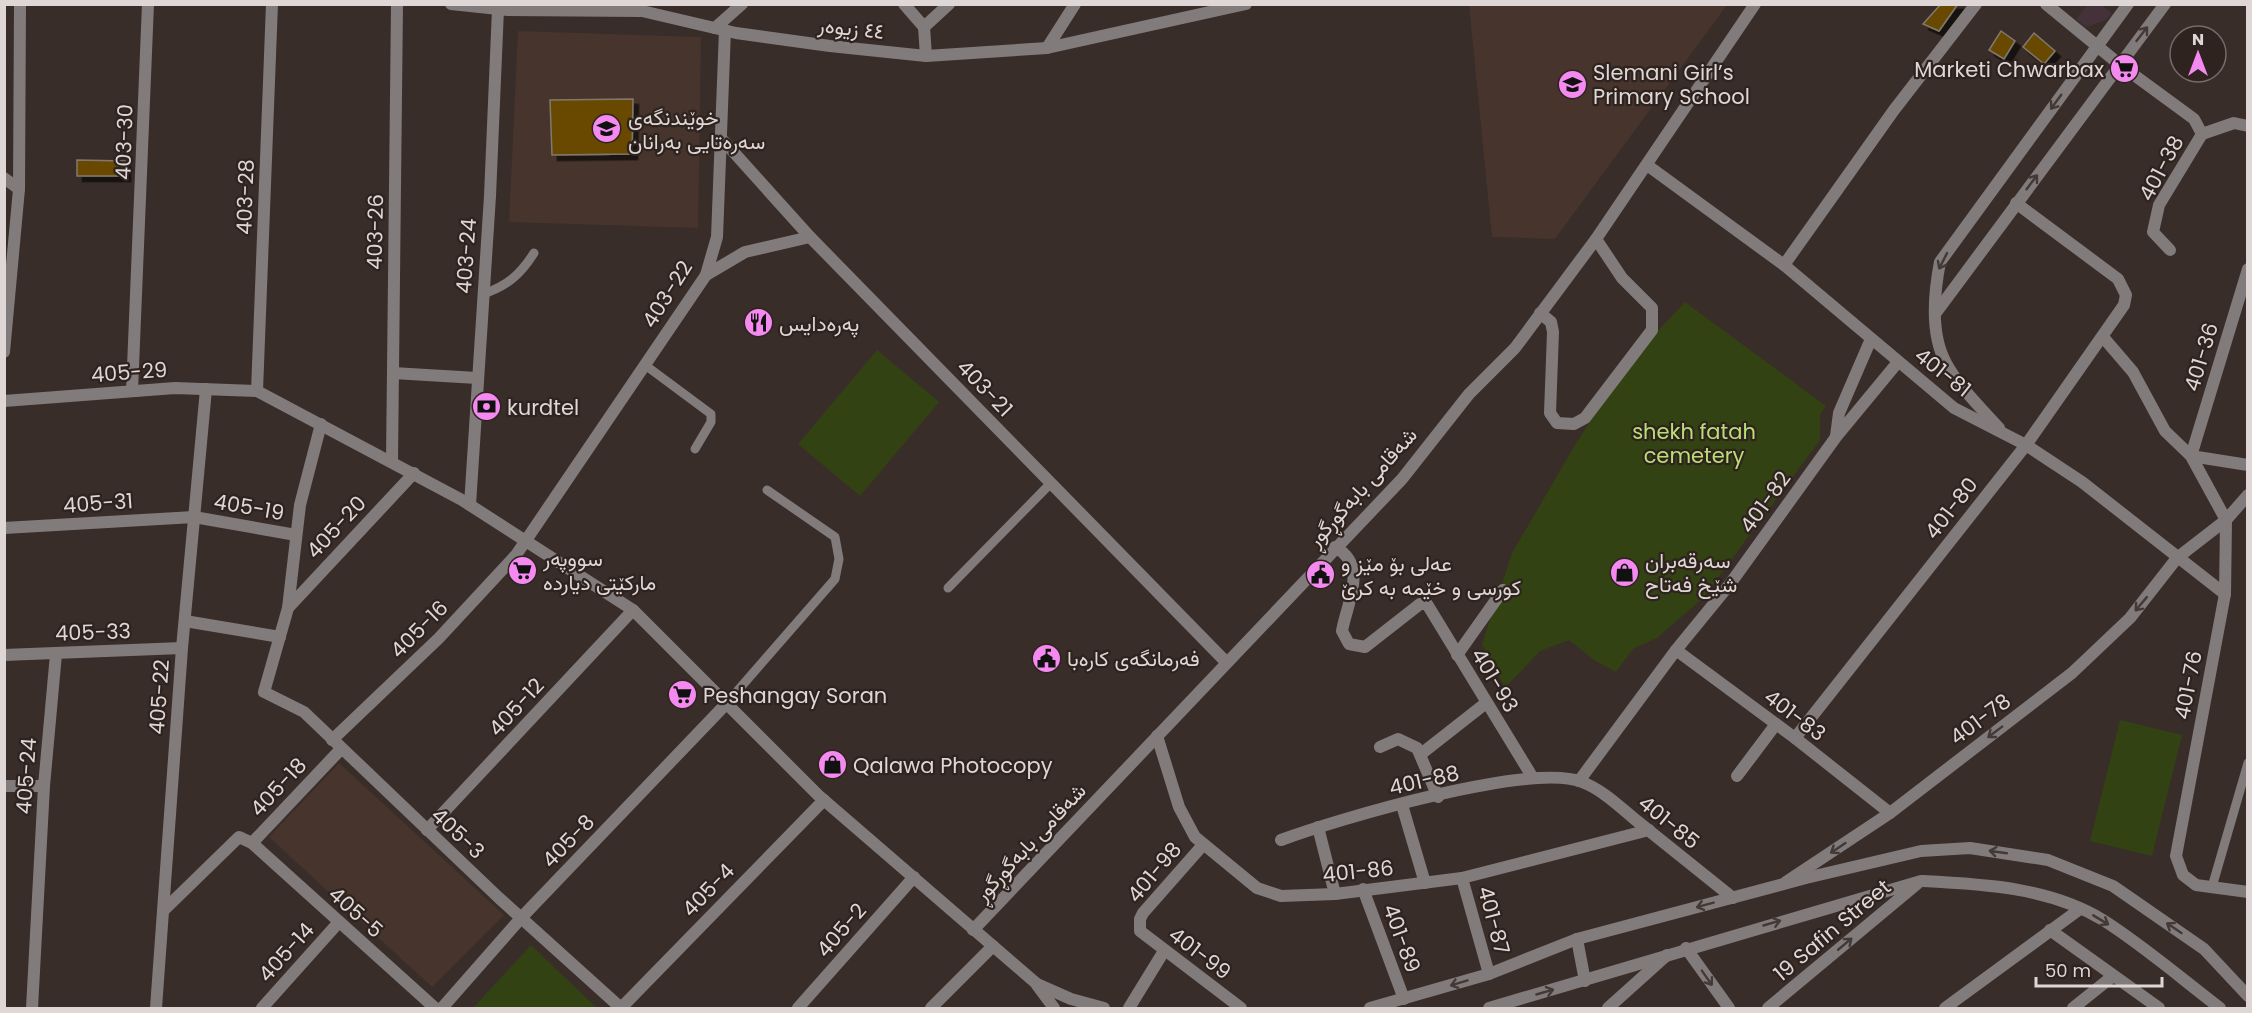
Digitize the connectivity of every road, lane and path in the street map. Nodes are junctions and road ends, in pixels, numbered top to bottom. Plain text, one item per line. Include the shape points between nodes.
1 (21, 4) edge
2 (148, 4) edge
3 (273, 4) edge
4 (398, 4) edge
5 (451, 4) edge
6 (742, 4) edge
7 (904, 4) edge
8 (949, 4) edge
9 (1075, 4) edge
10 (1246, 4) edge
11 (1755, 4) edge
12 (1976, 4) edge
13 (2046, 4) edge
14 (2128, 4) edge
15 (2165, 4) edge
16 (505, 8) edge
17 (609, 8) edge
18 (924, 27) junction
19 (720, 29) junction
20 (2096, 45) junction
21 (1047, 48) junction
22 (926, 56) junction
23 (2119, 64) junction
24 (2247, 126) edge
25 (2202, 134) junction
26 (720, 137) junction
27 (1647, 165) junction
28 (4, 178) edge
29 (19, 189) junction
30 (2016, 203) junction
31 (810, 237) junction
32 (1596, 239) junction
33 (2170, 250) dead end
34 (534, 253) dead end
35 (9, 257) edge
36 (1784, 265) junction
37 (2247, 269) edge
38 (706, 275) junction
39 (483, 294) junction
40 (1540, 313) junction
41 (1935, 314) junction
42 (2103, 337) junction
43 (1871, 339) junction
44 (4, 352) edge
45 (1898, 362) junction
46 (645, 365) junction
47 (393, 372) junction
48 (477, 378) junction
49 (206, 389) junction
50 (132, 391) junction
51 (257, 391) junction
52 (4, 401) edge
53 (321, 424) junction
54 (2006, 435) junction
55 (1836, 437) junction
56 (2026, 445) junction
57 (695, 449) dead end
58 (2191, 456) junction
59 (392, 461) junction
60 (2247, 465) edge
61 (414, 473) junction
62 (1051, 483) junction
63 (767, 490) dead end
64 (2247, 495) edge
65 (470, 505) junction
66 (194, 517) junction
67 (2226, 520) junction
68 (4, 528) edge
69 (296, 535) junction
70 (525, 539) junction
71 (1335, 547) junction
72 (2177, 558) junction
73 (948, 588) dead end
74 (1503, 590) dead end
75 (2225, 594) junction
76 (288, 608) junction
77 (633, 610) junction
78 (185, 621) junction
79 (280, 637) junction
80 (182, 648) junction
81 (1676, 650) junction
82 (56, 654) junction
83 (4, 655) edge
84 (1457, 655) junction
85 (1226, 662) junction
86 (1485, 703) junction
87 (726, 704) junction
88 (1776, 724) junction
89 (1156, 736) junction
90 (1795, 738) junction
91 (337, 744) junction
92 (1380, 747) dead end
93 (1421, 754) junction
94 (2247, 763) edge
95 (1737, 776) dead end
96 (1533, 778) junction
97 (1579, 781) junction
98 (4, 786) edge
99 (44, 786) junction
100 (1438, 797) junction
101 (824, 800) junction
102 (1402, 805) junction
103 (1890, 813) junction
104 (1318, 826) junction
105 (427, 830) junction
106 (1649, 830) junction
107 (1281, 840) dead end
108 (252, 843) junction
109 (1202, 846) junction
110 (914, 877) junction
111 (1462, 878) junction
112 (1921, 881) junction
113 (1425, 883) junction
114 (1783, 884) junction
115 (2212, 888) junction
116 (1363, 890) junction
117 (2247, 892) edge
118 (1335, 894) junction
119 (1733, 898) junction
120 (2080, 909) junction
121 (163, 911) junction
122 (521, 918) junction
123 (339, 922) junction
124 (1139, 925) joint
125 (974, 930) junction
126 (2050, 930) junction
127 (1577, 939) junction
128 (993, 946) junction
129 (1686, 948) junction
130 (1164, 951) junction
131 (1668, 955) junction
132 (1489, 974) junction
133 (2113, 976) junction
134 (1585, 981) junction
135 (1036, 984) junction
136 (2247, 996) edge
137 (1404, 999) junction
138 (1069, 1004) edge
139 (32, 1008) edge
140 (156, 1008) edge
141 (262, 1008) edge
142 (435, 1008) edge
143 (442, 1008) edge
144 (621, 1008) edge
145 (798, 1008) edge
146 (931, 1008) edge
147 (1054, 1008) edge
148 (1104, 1008) edge
149 (1129, 1008) edge
150 (1241, 1008) edge
151 (1370, 1008) edge
152 (1489, 1008) edge
153 (1608, 1008) edge
154 (1729, 1008) edge
155 (1768, 1008) edge
156 (1945, 1008) edge
157 (2073, 1008) edge
158 (2159, 1008) edge
159 (2220, 1008) edge

1 - 29 street
2 - 50 street, 403-30
3 - 51 street, 403-28
4 - 47 street, 403-26
5 - 16 street, ٤٤ زیوەر
6 - 19 street
7 - 18 street
8 - 18 street
9 - 21 street
10 - 21 street, ٤٤ زیوەر
11 - 27 street, شەقامی بابەگوڕگوڕ
12 - 36 street via 1894,110
13 - 20 street
14 - 20 street
23 -> 15 street
16 - 17 street, ٤٤ زیوەر
16 - 39 street, 403-24
17 - 19 street, ٤٤ زیوەر via 642,11
18 - 22 street
19 - 22 street, ٤٤ زیوەر
19 - 26 street, 403-22
20 - 23 street
20 -> 41 street via 1940,262
21 - 22 street, ٤٤ زیوەر
23 - 25 street via 2194,119
30 -> 23 street
24 - 25 street via 2234,123
25 - 33 street, 401-38 via 2159,205 2153,232
26 - 31 street, 403-21
26 - 38 street, 403-22 via 717,237
27 - 32 street, شەقامی بابەگوڕگوڕ
27 - 36 street, 401-81
28 - 29 street
29 - 35 street
30 - 41 street
30 - 42 street, 401-80 via 2118,279 2126,294 2124,305
31 - 38 street via 745,252
31 - 62 street, 403-21
32 - 40 street, شەقامی بابەگوڕگوڕ
32 - 40 street via 1622,278 1652,308 1654,320 1652,330 1585,418 1574,424 1557,423 1550,413 1553,332 1551,322
34 - 39 lane via 522,271 503,287
35 - 44 street
36 - 43 street, 401-81
37 - 58 street, 401-36
38 - 46 street, 403-22
39 - 48 street, 403-24
40 - 71 street, شەقامی بابەگوڕگوڕ via 1515,348 1469,394 1402,479
41 - 54 street via 1945,362
42 - 56 street, 401-80
42 - 58 street via 2133,372 2165,431
43 - 45 street, 401-81
43 - 55 street via 1839,413
45 - 54 street, 401-81 via 1954,408
45 - 55 street, 401-82
46 - 57 lane via 711,414 711,422
46 - 70 street, 403-22
47 - 48 street
47 - 59 street, 403-26
48 - 65 street, 403-24
49 - 50 street, 405-29
49 - 51 street, 405-29
49 - 66 street, 405-22
50 - 52 street, 405-29
51 - 53 street
53 - 59 street
53 - 69 street
54 - 56 street, 401-81
55 - 81 street, 401-82 via 1730,584
56 - 72 street, 401-81 via 2082,482
56 - 90 street, 401-80
58 - 60 street
58 - 67 street
59 - 61 street
61 - 65 street
61 - 76 street, 405-20
62 - 73 lane
62 - 85 street, 403-21
63 - 87 lane via 835,537 839,559 835,579
64 - 67 street, 401-78
65 - 70 street
66 - 68 street, 405-31
66 - 69 street, 405-19
66 - 78 street, 405-22
67 - 72 street, 401-78
67 - 75 street, 401-76
69 - 76 street
70 - 77 street
70 - 91 street, 405-16 via 516,555
71 - 84 street, 401-93 via 1347,555 1355,574 1342,631 1349,644 1365,647 1424,604 1429,606
71 - 85 street, شەقامی بابەگوڕگوڕ
72 - 75 street, 401-81
72 -> 103 street, 401-78 via 2130,618 2072,673
74 - 84 street
75 - 115 street, 401-76 via 2176,856 2183,875 2196,885
76 - 79 street
77 - 87 street
77 - 105 street, 405-12
78 - 79 street
78 - 80 street, 405-22
79 - 91 street, 405-3 via 264,692 304,712
80 - 82 street, 405-33
80 - 121 street, 405-22
81 - 88 street, 401-83
81 - 97 street, 401-82
82 - 83 street, 405-33
82 - 99 street, 405-24
84 - 86 street, 401-93
85 - 89 street, شەقامی بابەگوڕگوڕ
86 - 93 street
86 - 96 street, 401-93
87 - 101 street
87 - 122 street, 405-8
88 - 90 street, 401-83
88 - 95 street
89 - 109 street, 401-86 via 1183,817
89 - 125 street, شەقامی بابەگوڕگوڕ
90 - 103 street, 401-83
91 - 105 street, 405-3
91 - 108 street, 405-18
92 - 93 street via 1391,740 1404,740
93 - 100 street
94 - 115 lane
96 - 97 street, 401-88
96 - 100 street, 401-88
97 - 106 street, 401-85 via 1600,791
98 - 99 street
99 - 139 street, 405-24
100 - 102 street, 401-88
101 - 110 street
101 - 144 street, 405-4
102 - 104 street, 401-88
102 - 113 street
103 -> 114 street, 401-78
104 - 107 street, 401-88
104 - 118 street
105 - 122 street, 405-3
106 - 111 street, 401-86
106 - 119 street, 401-85
108 - 121 street, 405-18 via 238,837
108 - 123 street, 405-5
109 - 118 street, 401-86 via 1265,892 1290,897
109 - 124 street, 401-98 via 1143,913
110 - 125 street
110 - 145 street, 405-2
111 - 113 street, 401-86
111 - 132 street, 401-87
112 - 120 street via 1978,884 2040,894
129 -> 112 street
155 -> 112 street, 19 Safin Street
113 - 116 street, 401-86
114 - 119 street
136 -> 114 street via 2205,949 2113,886 2048,860 1970,848 1920,851
115 - 117 street
116 - 118 street, 401-86
116 - 137 street, 401-89
119 -> 127 street
120 - 126 street
120 -> 159 street via 2103,920
121 - 140 street, 405-22
122 - 143 street, 405-8
122 - 144 street, 405-3
123 - 141 street, 405-14
123 - 142 street, 405-5
124 - 130 street, 401-99 via 1143,935
125 - 128 street
126 - 133 street
126 - 156 street
127 - 132 street
127 - 134 street
128 - 135 street
128 - 146 street
129 - 131 street
129 -> 154 street
130 - 149 street
130 - 150 street, 401-99
131 - 134 street
131 - 153 street
132 -> 137 street
133 - 157 street
133 - 158 street
152 -> 134 street
135 - 138 street
135 - 147 street
137 - 151 street
138 - 148 street

